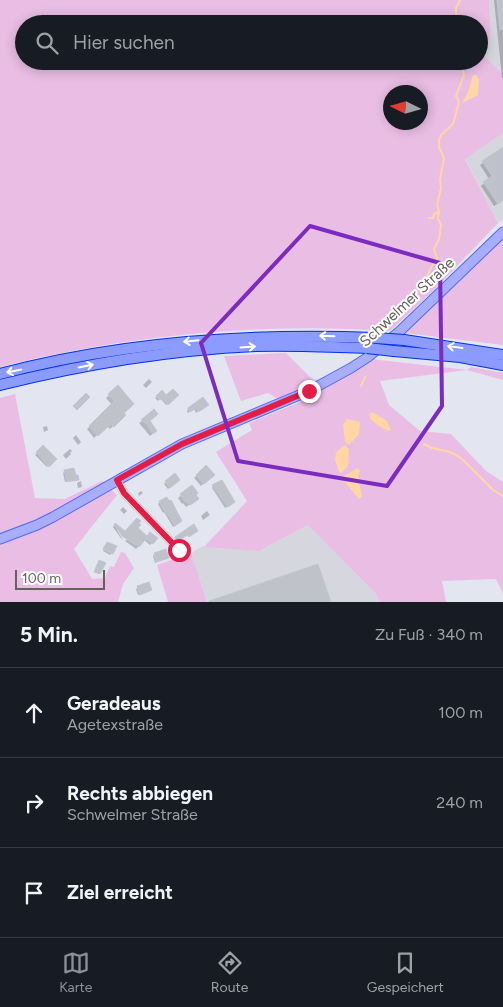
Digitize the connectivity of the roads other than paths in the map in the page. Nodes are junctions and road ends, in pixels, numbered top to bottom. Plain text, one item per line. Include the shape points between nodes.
1 (503, 232) edge
2 (503, 355) edge
3 (503, 365) edge
4 (0, 374) edge
5 (0, 385) edge
6 (117, 480) junction
7 (0, 538) edge
8 (179, 550) dead end

1 - 6 main road, Schwelmer Straße via 400,331 351,368 309,391 182,444
2 -> 4 highway, bridge via 404,340 310,336 205,340 95,353
5 -> 3 highway, bridge via 96,364 190,351 266,346 367,348 460,357
6 - 7 main road, Schwelmer Straße via 53,517
6 - 8 street via 124,493

